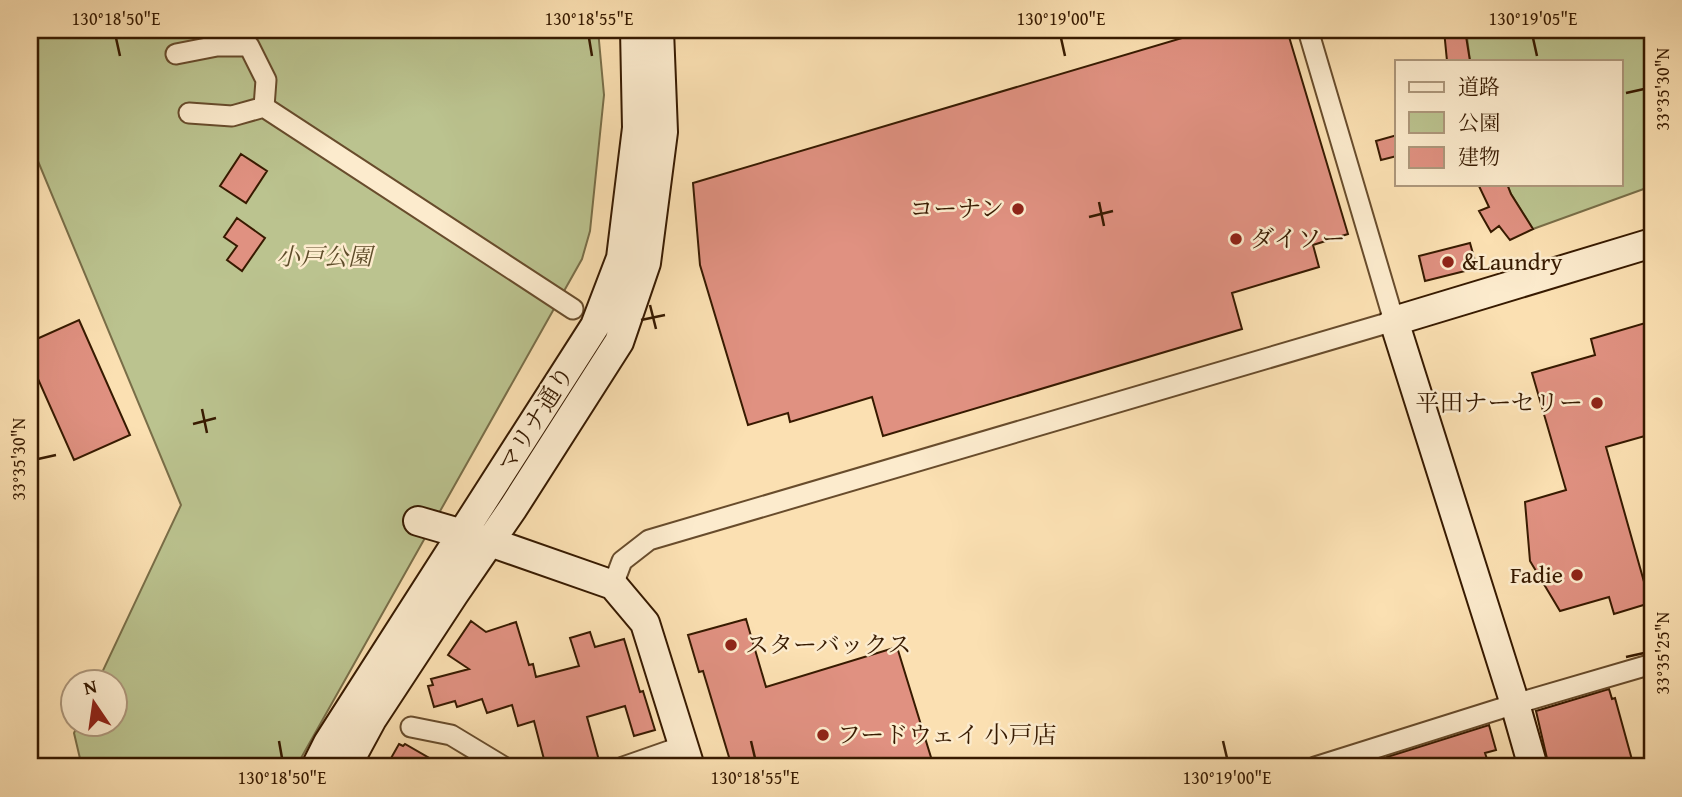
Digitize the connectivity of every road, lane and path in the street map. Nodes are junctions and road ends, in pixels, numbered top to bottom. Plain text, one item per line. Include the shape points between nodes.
1 (635, 30) edge
2 (659, 30) edge
3 (1308, 30) edge
4 (176, 54) dead end
5 (264, 107) junction
6 (189, 113) dead end
7 (1652, 243) edge
8 (573, 309) dead end
9 (1394, 321) junction
10 (418, 522) dead end
11 (463, 533) junction
12 (490, 542) junction
13 (613, 585) junction
14 (1652, 664) edge
15 (1515, 704) junction
16 (411, 727) dead end
17 (687, 757) edge
18 (316, 767) edge
19 (346, 767) edge
20 (504, 767) edge
21 (623, 767) edge
22 (1315, 767) edge
23 (1533, 767) edge

1 - 11 street, マリナ通り via 637,128 621,258 594,326
2 - 12 street, マリナ通り via 663,132 646,264 620,342
3 - 9 street
4 - 5 street via 249,46 266,80
5 - 6 street via 232,116
5 - 8 street
7 - 9 street
9 - 13 street via 649,540 622,561
9 - 15 street
10 - 11 street
11 - 12 street
11 - 18 street, マリナ通り
12 - 13 street
12 - 19 street, マリナ通り via 372,719
13 - 17 street via 645,623
14 - 15 street
15 - 22 street
15 - 23 street
16 - 20 street via 451,735
17 - 21 street

